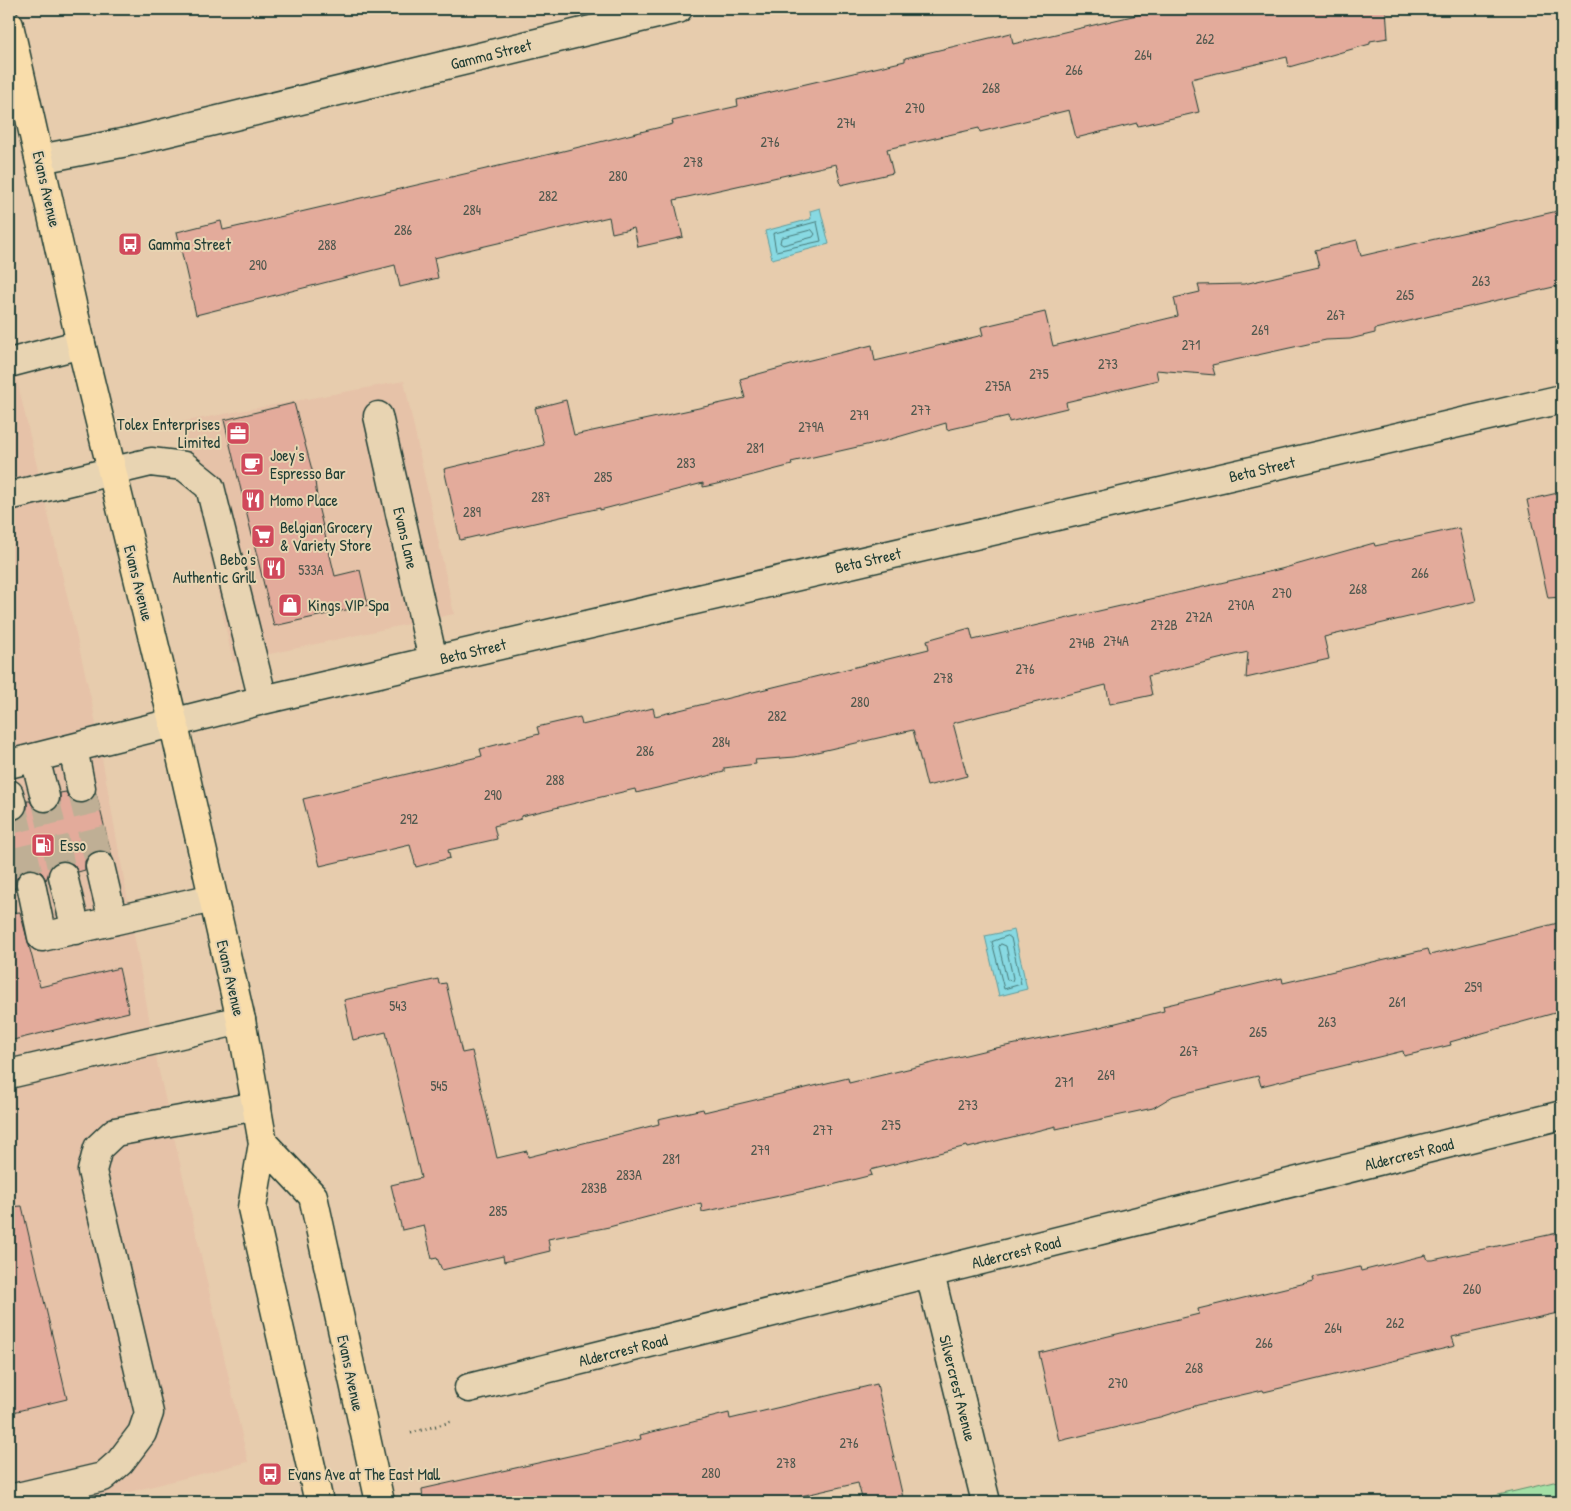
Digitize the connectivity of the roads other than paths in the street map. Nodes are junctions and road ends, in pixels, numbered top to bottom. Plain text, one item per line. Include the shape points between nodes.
1 (678, 9) edge
2 (9, 25) edge
3 (40, 159) junction
4 (81, 344) junction
5 (9, 363) edge
6 (1562, 399) edge
7 (378, 416) dead end
8 (112, 470) junction
9 (9, 496) edge
10 (433, 660) junction
11 (263, 700) junction
12 (173, 721) junction
13 (73, 748) junction
14 (35, 758) junction
15 (9, 764) edge
16 (82, 788) tunnel mouth
17 (45, 797) tunnel mouth
18 (100, 866) tunnel mouth
19 (63, 876) tunnel mouth
20 (30, 884) tunnel mouth
21 (213, 898) junction
22 (113, 921) junction
23 (76, 930) junction
24 (241, 1020) junction
25 (9, 1074) edge
26 (256, 1106) junction
27 (1562, 1115) edge
28 (263, 1143) junction
29 (930, 1274) junction
30 (469, 1388) dead end
31 (9, 1499) edge
32 (319, 1502) edge
33 (380, 1502) edge
34 (986, 1502) edge

1 - 3 street, Gamma Street via 127,142
2 - 3 main road, Evans Avenue
3 - 4 main road, Evans Avenue
4 - 5 street
4 - 8 main road, Evans Avenue
6 - 10 street, Beta Street
7 - 10 street, Evans Lane
8 - 9 street
8 - 11 street via 150,462 184,466 210,487
8 - 12 main road, Evans Avenue
10 - 11 street, Beta Street
11 - 12 street, Beta Street
12 - 13 street, Beta Street
12 - 21 main road, Evans Avenue
13 - 14 street, Beta Street
13 - 16 street
14 - 15 street, Beta Street
14 - 17 street
18 - 22 street
19 - 23 street
20 - 23 street via 42,937
21 - 22 street
21 - 24 main road, Evans Avenue
22 - 23 street
24 - 25 street
24 - 26 main road, Evans Avenue
26 - 28 main road, Evans Avenue
26 - 31 street via 114,1132 98,1148 92,1172 149,1413 142,1434 120,1462 103,1477
27 - 29 street, Aldercrest Road
28 - 32 main road, Evans Avenue via 252,1208
28 - 33 main road, Evans Avenue via 313,1196
29 - 30 street, Aldercrest Road
29 - 34 street, Silvercrest Avenue

